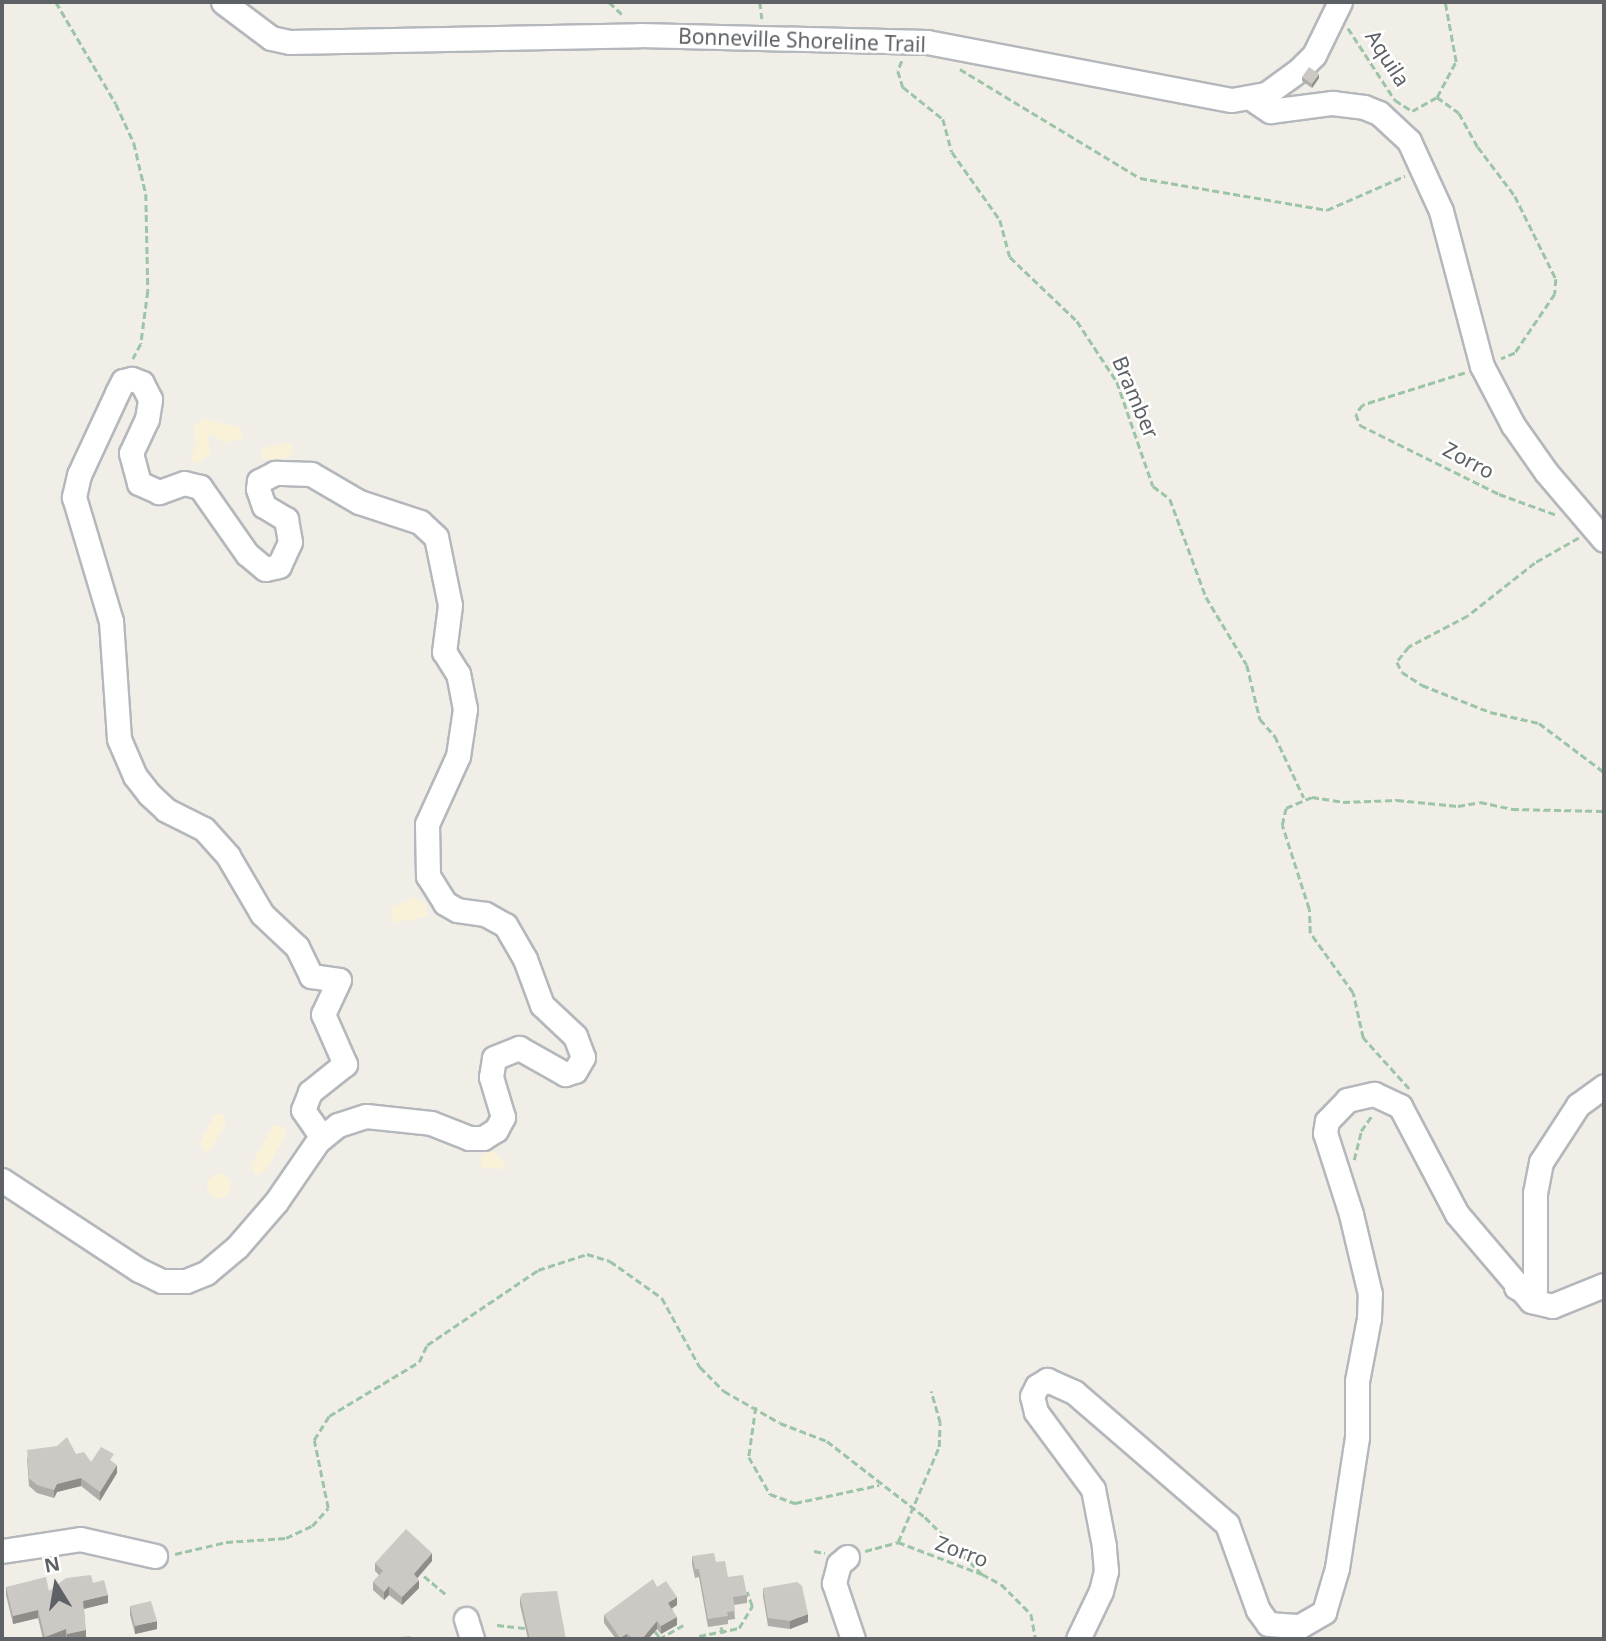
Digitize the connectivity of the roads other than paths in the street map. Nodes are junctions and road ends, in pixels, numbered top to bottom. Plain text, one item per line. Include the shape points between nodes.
1 (223, 2) edge
2 (1337, 9) edge
3 (1251, 99) junction
4 (1604, 540) edge
5 (1604, 1086) edge
6 (322, 1137) junction
7 (2, 1180) edge
8 (1604, 1285) edge
9 (1516, 1287) junction
10 (2, 1551) edge
11 (155, 1556) road end
12 (847, 1557) road end
13 (853, 1639) edge
14 (1078, 1639) edge

1 - 3 street, Bonneville Shoreline Trail via 271,38 290,42 640,35 912,42 1232,100
2 - 3 street via 1314,55 1299,71
3 - 4 street, Bonneville Shoreline Trail via 1270,111 1332,103 1379,113 1409,141 1452,246 1461,298 1482,366 1513,425
5 - 9 street via 1578,1105 1541,1162 1535,1193 1535,1289 1528,1293
6 - 6 street via 338,1125 366,1116 431,1123 475,1140 490,1136 503,1117 491,1077 494,1058 519,1048 565,1074 581,1065 582,1048 570,1030 541,1005 525,959 505,925 485,914 457,910 445,902 428,876 428,824 458,756 465,709 458,674 443,652 450,606 436,537 420,522 359,502 311,474 275,473 259,481 258,489 264,506 286,519 290,542 279,566 265,569 247,554 200,487 184,483 159,492 139,483 131,453 147,419 150,399 137,379 123,380 79,475 74,497 111,621 119,739 142,786 166,810 212,837 261,914 297,947 311,976 339,980 323,1014 345,1064 310,1092 303,1110
6 - 7 street via 237,1247 206,1273 186,1281 162,1281 139,1270
8 - 9 street via 1545,1306
9 - 14 street via 1457,1214 1408,1115 1395,1101 1374,1094 1347,1100 1327,1121 1328,1150 1343,1186 1370,1294 1369,1318 1357,1381 1353,1461 1337,1568 1324,1612 1300,1626 1268,1624 1258,1610 1227,1524 1074,1392 1047,1380 1032,1396 1036,1412 1093,1489 1104,1546 1106,1571 1101,1591
10 - 11 street via 80,1539
12 - 13 street via 839,1564 834,1583

